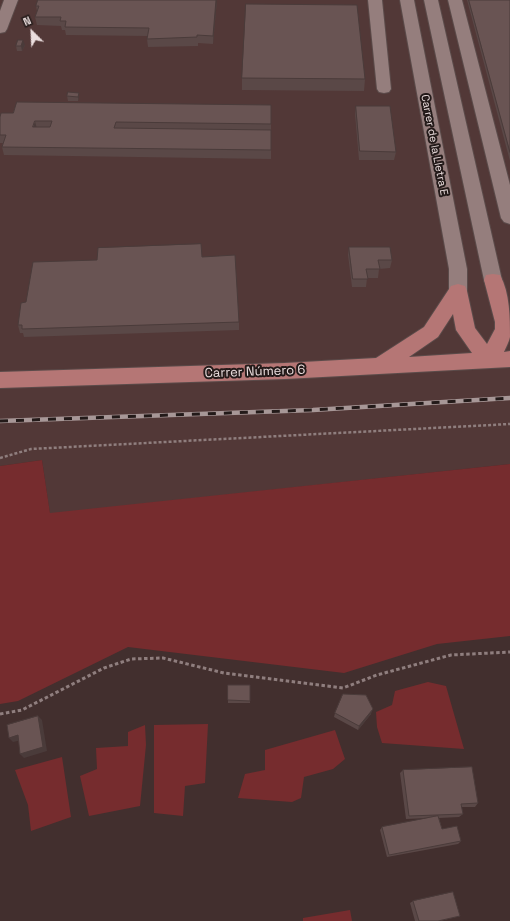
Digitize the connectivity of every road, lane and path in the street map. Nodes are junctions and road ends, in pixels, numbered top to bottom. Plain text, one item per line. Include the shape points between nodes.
1 (11, 0) edge
2 (375, 0) edge
3 (400, 0) edge
4 (431, 0) edge
5 (455, 0) edge
6 (0, 29) edge
7 (384, 89) dead end
8 (510, 218) edge
9 (493, 280) junction
10 (458, 291) junction
11 (510, 294) edge
12 (510, 359) edge
13 (489, 361) junction
14 (378, 367) junction
15 (0, 380) edge
16 (510, 424) edge
17 (0, 458) edge
18 (510, 652) edge
19 (0, 714) edge

1 - 6 street
2 - 3 street
2 - 7 street
3 - 10 street, Carrer de la Lletra E via 458,269
4 - 9 street
5 - 8 street
9 - 11 main road
9 - 13 main road via 505,329
10 - 13 main road via 466,330
10 - 14 main road via 431,332
12 - 13 main road, Carrer Número 6
13 - 14 main road, Carrer Número 6
14 - 15 main road, Carrer Número 6
16 - 17 path via 30,449
18 - 19 path via 451,655 377,675 343,688 224,672 163,658 131,659 104,668 22,710

